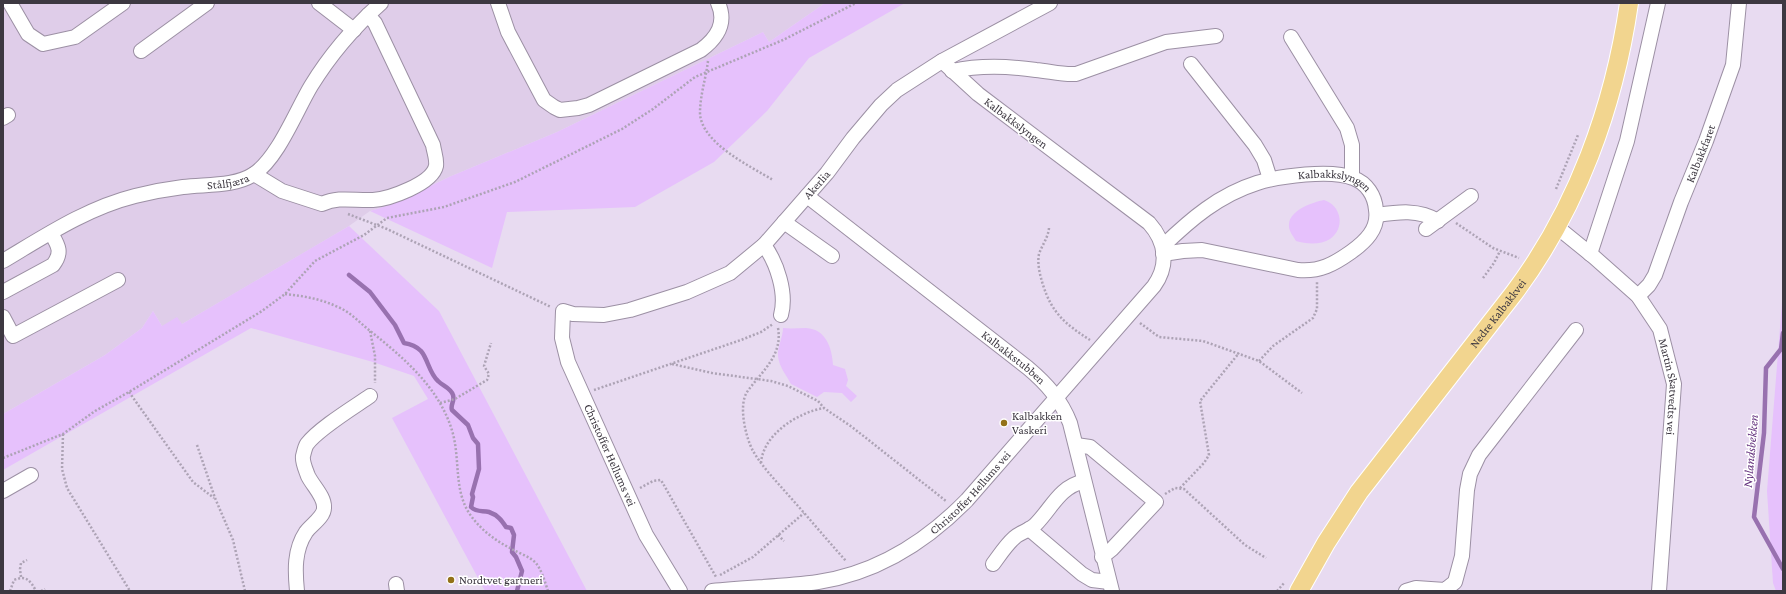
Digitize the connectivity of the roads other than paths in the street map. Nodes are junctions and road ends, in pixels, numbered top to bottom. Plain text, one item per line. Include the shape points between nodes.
1 (10, 3) edge
2 (123, 3) edge
3 (207, 3) edge
4 (319, 3) edge
5 (381, 3) edge
6 (498, 3) edge
7 (718, 3) edge
8 (1050, 3) edge
9 (1629, 3) edge
10 (1658, 3) edge
11 (1739, 3) edge
12 (368, 15) junction
13 (354, 30) junction
14 (1216, 36) dead end
15 (1291, 38) dead end
16 (141, 52) dead end
17 (942, 61) junction
18 (1191, 64) dead end
19 (952, 71) junction
20 (254, 174) junction
21 (1352, 177) junction
22 (1270, 179) junction
23 (807, 196) junction
24 (1471, 196) dead end
25 (1377, 215) junction
26 (784, 222) junction
27 (1557, 227) junction
28 (51, 232) junction
29 (764, 245) junction
30 (1163, 250) junction
31 (1590, 254) junction
32 (832, 256) dead end
33 (3, 261) edge
34 (118, 280) dead end
35 (3, 292) edge
36 (1638, 296) junction
37 (562, 311) joint
38 (781, 315) dead end
39 (3, 317) edge
40 (1576, 330) dead end
41 (370, 396) road end
42 (1057, 397) junction
43 (1076, 445) junction
44 (31, 475) dead end
45 (1084, 480) junction
46 (3, 491) edge
47 (1029, 529) junction
48 (1102, 557) junction
49 (992, 564) dead end
50 (1293, 585) edge
51 (1110, 587) edge
52 (717, 590) edge
53 (298, 591) edge
54 (680, 591) edge
55 (1406, 591) edge
56 (1437, 591) edge
57 (1659, 591) edge

1 - 2 street via 28,34 43,44 75,37
3 - 16 street
4 - 13 street
5 - 12 street, Stålfjæra
6 - 7 street via 508,32 544,100 560,110 589,105 693,54 708,44 722,23
8 - 17 street, Akerlia
9 - 27 main road, Nedre Kalbakkvei via 1622,44 1605,109 1585,165
10 - 31 street via 1628,141
11 - 36 street, Kalbakkfaret via 1733,65 1655,274
12 - 13 street, Stålfjæra
12 - 20 street via 375,23 433,145 436,167 430,176 388,198 331,200 322,204 282,191
13 - 20 street, Stålfjæra via 322,70 276,150
14 - 19 street via 1166,42 1076,74 1018,67 978,67
15 - 21 street via 1347,128 1352,145
17 - 19 street, Kalbakkslyngen
17 - 23 street, Akerlia via 911,80 881,105
18 - 22 street via 1255,145 1264,160
19 - 30 street, Kalbakkslyngen via 978,94 1145,220 1156,230
20 - 28 street, Stålfjæra via 237,181 166,189 135,196 98,208
21 - 22 street, Kalbakkslyngen via 1309,174
21 - 25 street, Kalbakkslyngen via 1371,193
22 - 30 street, Kalbakkslyngen via 1241,189 1212,204 1190,220
23 - 26 street, Akerlia
23 - 42 street, Kalbakkstubben via 1028,368
24 - 25 street via 1438,221 1416,212
25 - 30 street, Kalbakkslyngen via 1371,233 1359,246 1331,265 1315,270 1298,270 1202,250
26 - 29 street, Akerlia
26 - 32 street
27 - 31 street, Martin Skatvedts vei
27 - 50 main road, Nedre Kalbakkvei via 1518,288 1359,492 1326,543
28 - 33 street, Stålfjæra
28 - 35 street via 59,250 59,257 53,265
29 - 37 street, Akerlia via 730,273 703,287 673,297 614,313 588,315
29 - 38 street via 775,264 783,295 784,307
30 - 42 street, Christoffer Hellums vei via 1163,266 1159,279
31 - 36 street, Martin Skatvedts vei
34 - 39 street via 13,336
36 - 57 street, Martin Skatvedts vei via 1660,329 1674,384
37 - 54 street, Christoffer Hellums vei via 564,350 582,394 646,535
40 - 56 street via 1479,455 1470,474 1462,556 1455,582 1445,590
41 - 53 street via 317,434 307,445 303,457 304,464 308,477 323,501 324,509 300,542 295,576
42 - 43 street, Kalbakkstubben via 1070,423
42 - 52 street, Christoffer Hellums vei via 957,510 934,531 887,561 835,578 806,584
43 - 45 street, Kalbakkstubben
43 - 48 street via 1090,447 1156,502
44 - 46 street
45 - 47 street via 1062,491
45 - 48 street, Kalbakkstubben
47 - 49 street via 1014,538
47 - 51 street via 1082,574
48 - 51 street, Kalbakkstubben
55 - 56 street via 1416,588

